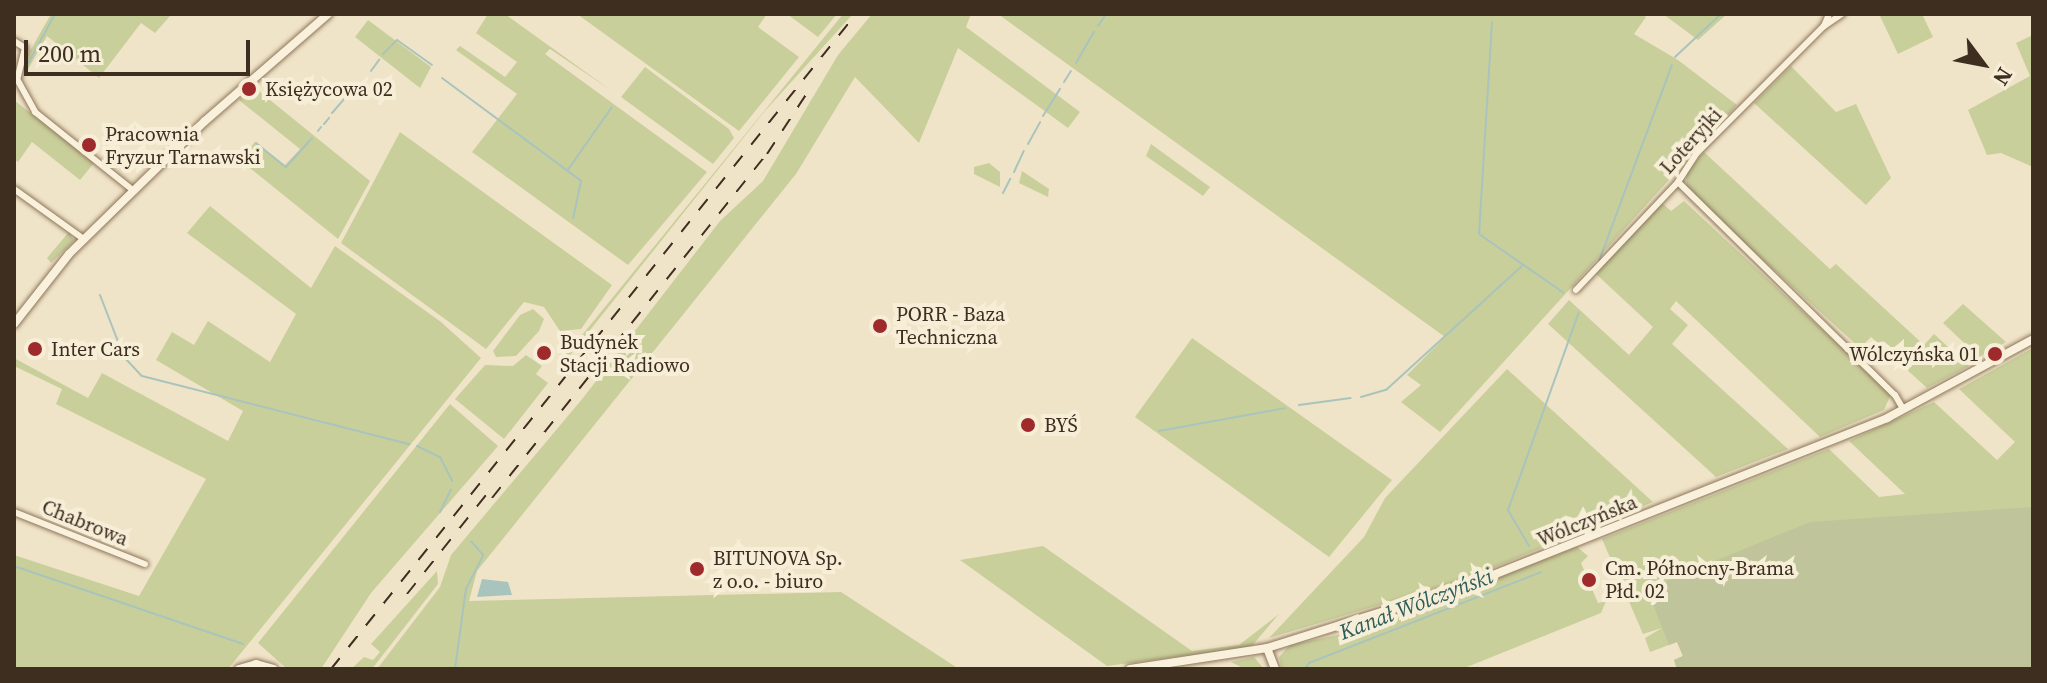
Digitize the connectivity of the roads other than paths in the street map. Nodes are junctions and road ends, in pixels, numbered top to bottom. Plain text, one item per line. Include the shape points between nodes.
1 (328, 14) edge
2 (1829, 14) edge
3 (1842, 14) edge
4 (1824, 26) junction
5 (14, 41) edge
6 (1678, 182) junction
7 (14, 189) edge
8 (134, 191) junction
9 (85, 240) junction
10 (1576, 290) dead end
11 (14, 324) edge
12 (2033, 339) edge
13 (1903, 409) junction
14 (14, 512) edge
15 (145, 564) dead end
16 (1267, 648) junction
17 (239, 669) edge
18 (273, 669) edge
19 (1130, 669) edge
20 (1275, 669) edge

1 - 8 street
2 - 4 street, Loteryjki
3 - 4 street
4 - 6 street, Loteryjki via 1697,153
5 - 8 street via 25,48 17,79 35,112
6 - 10 street, Loteryjki
6 - 13 street via 1895,395
7 - 9 street
8 - 9 street
9 - 11 street via 54,270
12 - 13 street, Wólczyńska
13 - 16 street, Wólczyńska via 1473,583
14 - 15 street, Chabrowa
16 - 19 street, Wólczyńska
16 - 20 street
17 - 18 street via 256,664

